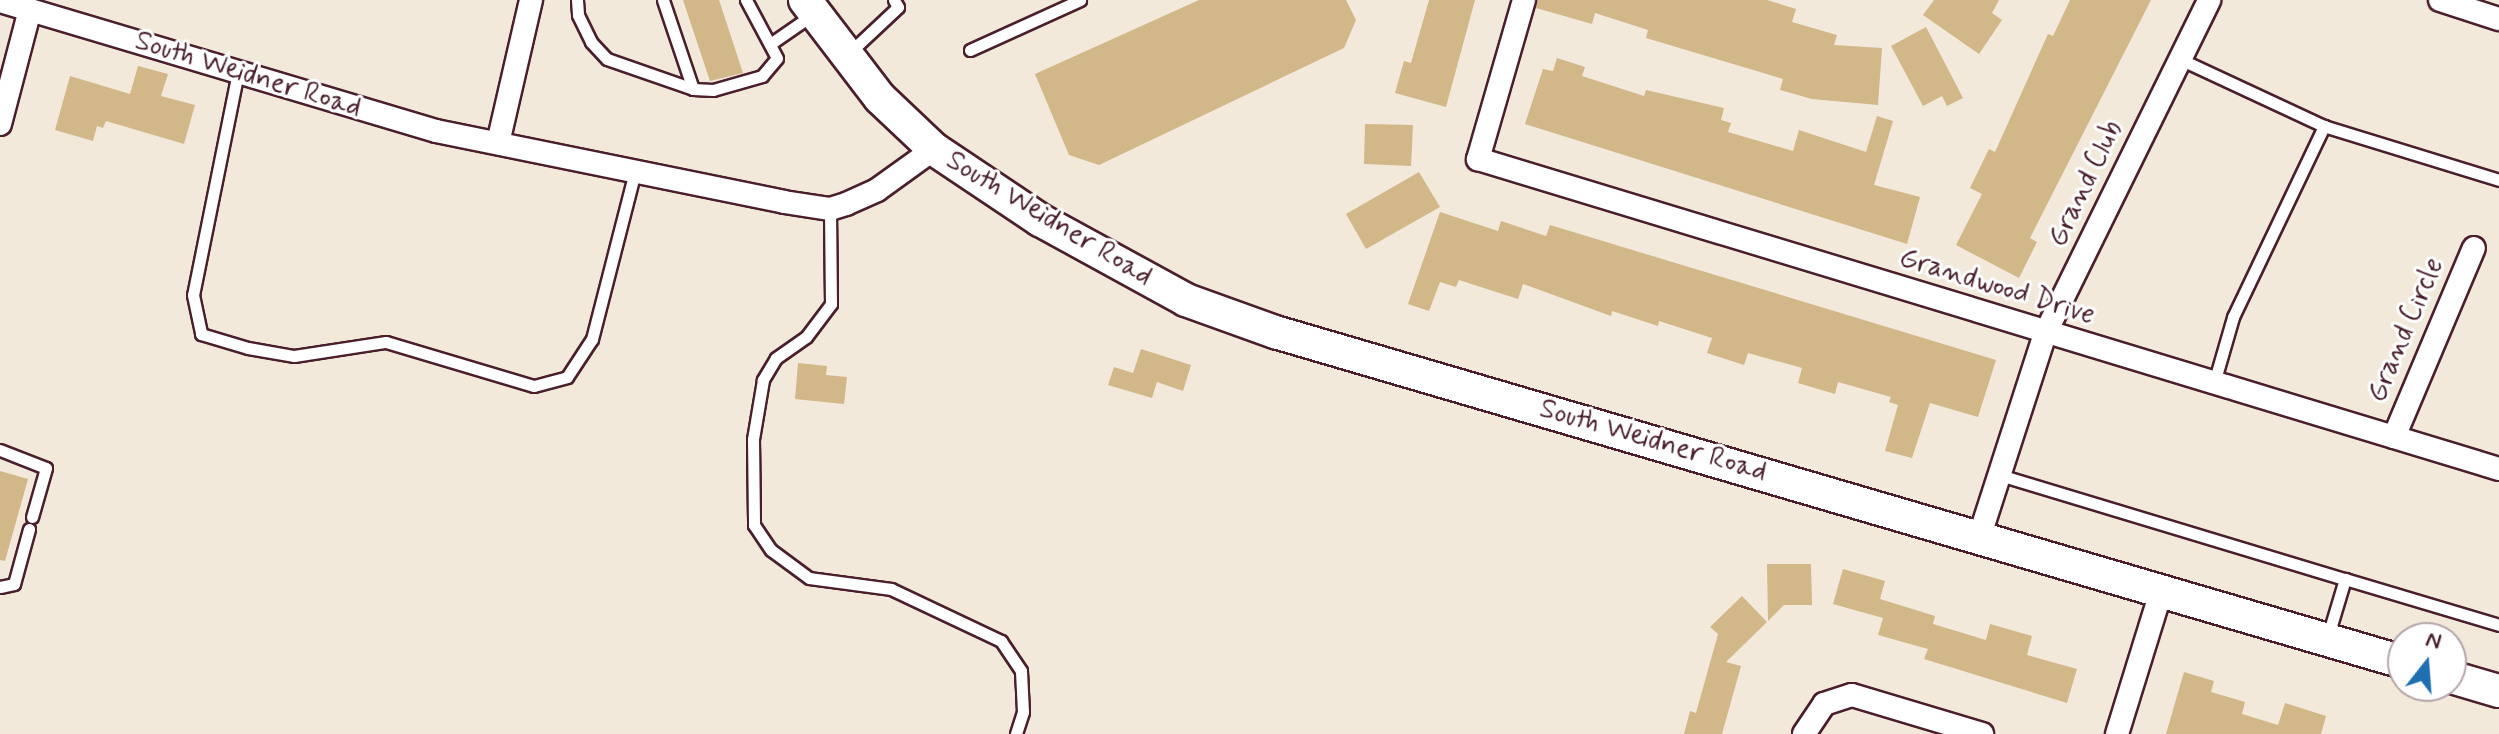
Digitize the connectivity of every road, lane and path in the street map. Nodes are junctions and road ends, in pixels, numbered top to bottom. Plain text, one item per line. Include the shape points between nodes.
1 (531, 0) edge
2 (577, 0) edge
3 (663, 0) edge
4 (746, 0) edge
5 (894, 0) edge
6 (1524, 0) edge
7 (2209, 0) edge
8 (2440, 0) edge
9 (0, 1) edge
10 (1073, 1) edge
11 (809, 7) edge
12 (30, 10) junction
13 (2499, 19) edge
14 (773, 42) junction
15 (970, 50) dead end
16 (845, 56) junction
17 (2180, 59) junction
18 (238, 72) junction
19 (693, 89) junction
20 (0, 124) edge
21 (2324, 126) junction
22 (498, 143) junction
23 (934, 149) junction
24 (634, 175) junction
25 (2499, 180) edge
26 (830, 209) junction
27 (2474, 248) dead end
28 (2045, 334) junction
29 (2214, 384) junction
30 (2394, 437) junction
31 (0, 450) edge
32 (2499, 469) edge
33 (2000, 475) junction
34 (1980, 535) junction
35 (2345, 579) junction
36 (0, 587) edge
37 (2162, 589) junction
38 (2499, 625) edge
39 (2327, 639) junction
40 (2387, 657) edge
41 (2467, 682) edge
42 (2499, 691) edge
43 (1016, 734) edge
44 (1804, 734) edge
45 (1982, 734) edge
46 (2117, 734) edge

1 - 22 street
2 - 19 lane via 591,42 607,59
3 - 19 lane
4 - 14 lane
5 - 16 lane via 898,7
6 - 28 street, Grandwood Drive via 1478,159
7 - 17 street, Grand Club
8 - 13 street
9 - 12 street, South Weidner Road
10 - 15 lane
11 - 14 lane
11 - 16 main road, South Weidner Road
12 - 18 street, South Weidner Road
12 - 20 street
14 - 19 lane via 777,58 762,76 713,90
16 - 23 main road, South Weidner Road
17 - 21 lane
17 - 28 street, Grand Club
18 - 22 street, South Weidner Road via 436,131
18 - 24 lane via 193,295 201,334 248,348 294,356 386,342 534,386 567,377 592,339
21 - 25 lane
21 - 29 lane via 2233,317
22 - 24 street, South Weidner Road
23 - 26 street, South Weidner Road via 877,190
23 - 34 main road, South Weidner Road via 1040,220 1186,300 1275,332
24 - 26 street, South Weidner Road
26 - 43 lane via 831,304 806,337 776,358 763,380 753,439 754,525 771,550 809,578 891,589 1001,641 1013,654 1022,681 1023,712
27 - 30 street, Grand Circle
28 - 29 street, Grandwood Drive
28 - 33 street, Grand Club
29 - 30 street, Grandwood Drive
30 - 32 street, Grandwood Drive
31 - 36 lane via 46,468 14,584
33 - 34 street, Grand Club
33 - 35 lane
34 - 37 main road, South Weidner Road
35 - 38 lane
35 - 39 lane
37 - 39 main road, South Weidner Road
37 - 46 street
39 - 40 main road, South Weidner Road
41 - 42 main road
44 - 45 street via 1824,704 1852,695

